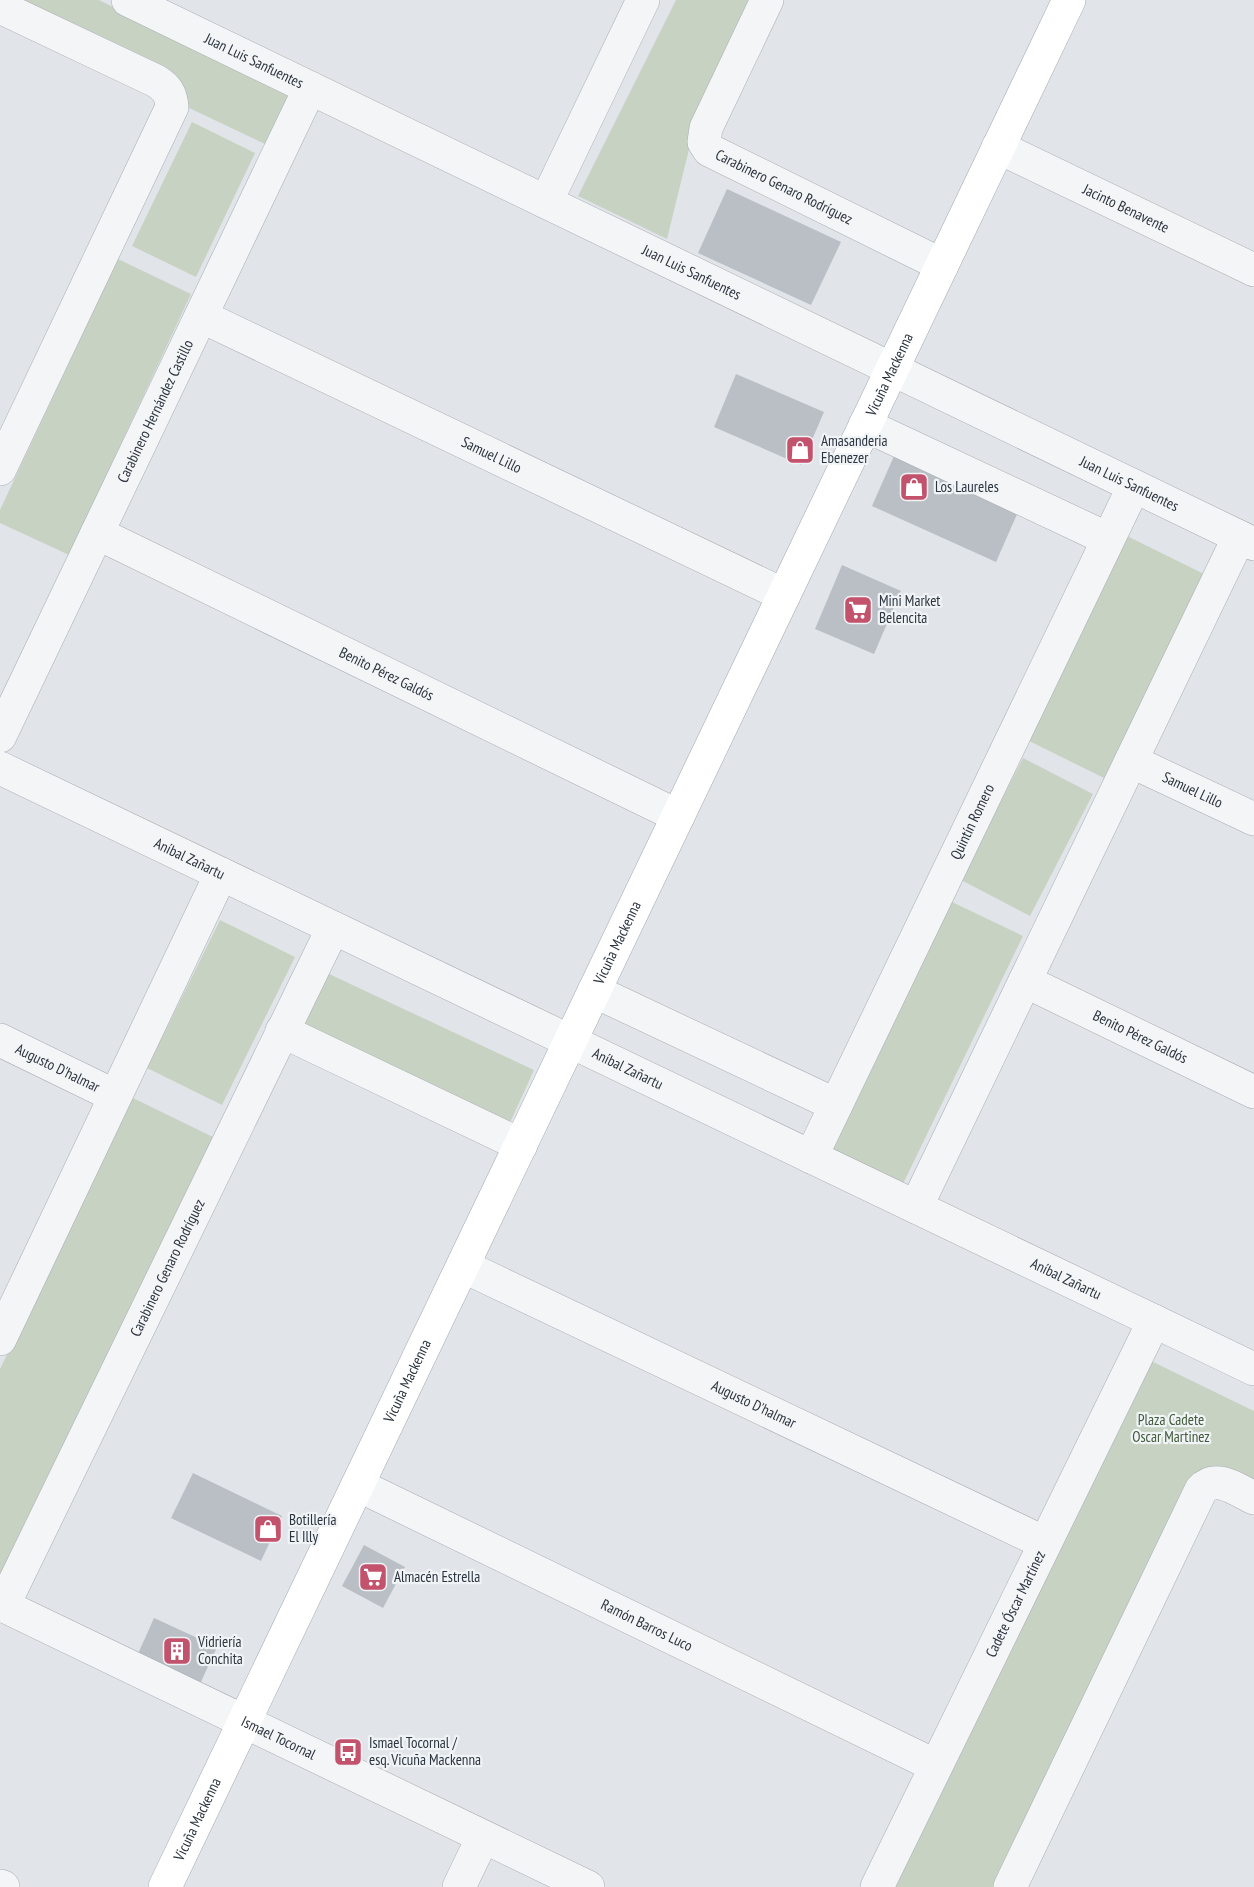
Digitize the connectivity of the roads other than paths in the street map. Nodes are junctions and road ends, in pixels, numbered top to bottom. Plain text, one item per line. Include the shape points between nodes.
1 (128, 0) edge
2 (644, 0) edge
3 (768, 0) edge
4 (1069, 0) edge
5 (0, 7) edge
6 (310, 88) junction
7 (998, 147) junction
8 (546, 202) junction
9 (942, 265) junction
10 (1254, 270) edge
11 (201, 316) junction
12 (892, 369) junction
13 (865, 425) junction
14 (0, 470) edge
15 (1134, 486) junction
16 (97, 533) junction
17 (1108, 539) junction
18 (1246, 540) edge
19 (784, 595) junction
20 (0, 736) edge
21 (1131, 761) junction
22 (0, 768) edge
23 (678, 816) junction
24 (1254, 819) edge
25 (221, 874) junction
26 (333, 928) junction
27 (1025, 981) junction
28 (594, 991) junction
29 (282, 1031) junction
30 (0, 1040) edge
31 (570, 1041) junction
32 (1254, 1092) edge
33 (115, 1096) junction
34 (836, 1105) junction
35 (521, 1145) junction
36 (811, 1157) junction
37 (916, 1207) junction
38 (463, 1266) junction
39 (1154, 1321) junction
40 (3, 1325) edge
41 (1254, 1369) edge
42 (358, 1485) junction
43 (1254, 1498) edge
44 (1045, 1543) junction
45 (1, 1605) edge
46 (244, 1722) junction
47 (936, 1766) junction
48 (483, 1837) junction
49 (165, 1887) edge
50 (459, 1887) edge
51 (588, 1887) edge
52 (877, 1887) edge
53 (1010, 1887) edge

1 - 6 street, Juan Luis Sanfuentes
2 - 8 street
3 - 9 street, Carabinero Genaro Rodríguez via 706,128 704,142 709,150
4 - 7 main road, Vicuña Mackenna
5 - 14 street via 156,81 171,96 172,107
6 - 8 street, Juan Luis Sanfuentes
6 - 11 street, Carabinero Hernández Castillo
7 - 9 main road, Vicuña Mackenna
7 - 10 street, Jacinto Benavente
8 - 12 street, Juan Luis Sanfuentes
9 - 12 main road, Vicuña Mackenna
11 - 16 street, Carabinero Hernández Castillo
11 - 19 street, Samuel Lillo
12 - 13 main road, Vicuña Mackenna
12 - 15 street, Juan Luis Sanfuentes
13 - 17 street
13 - 19 main road, Vicuña Mackenna
15 - 17 street, Quintín Romero
15 - 18 street, Juan Luis Sanfuentes
16 - 20 street, Carabinero Hernández Castillo
16 - 23 street, Benito Pérez Galdós
17 - 34 street, Quintín Romero
18 - 21 street
19 - 23 main road, Vicuña Mackenna
21 - 24 street, Samuel Lillo
21 - 27 street
22 - 25 street, Aníbal Zañartu
23 - 28 main road, Vicuña Mackenna
25 - 26 street, Aníbal Zañartu
25 - 33 street
26 - 29 street, Carabinero Genaro Rodríguez
26 - 31 street, Aníbal Zañartu
27 - 32 street, Benito Pérez Galdós
27 - 37 street
28 - 31 main road, Vicuña Mackenna
28 - 34 street
29 - 35 street
29 - 45 street, Carabinero Genaro Rodríguez
30 - 33 street, Augusto D'halmar
31 - 35 main road, Vicuña Mackenna
31 - 36 street, Aníbal Zañartu
33 - 40 street
34 - 36 street, Quintín Romero
35 - 38 main road, Vicuña Mackenna
36 - 37 street, Aníbal Zañartu
37 - 39 street, Aníbal Zañartu
38 - 42 main road, Vicuña Mackenna
38 - 44 street, Augusto D'halmar
39 - 41 street, Aníbal Zañartu
39 - 44 street, Cadete Óscar Martínez
42 - 46 main road, Vicuña Mackenna
42 - 47 street, Ramón Barros Luco
43 - 53 street via 1218,1482 1201,1490
44 - 47 street, Cadete Óscar Martínez
45 - 46 street, Ismael Tocornal
46 - 48 street, Ismael Tocornal
46 - 49 main road, Vicuña Mackenna
47 - 52 street, Cadete Óscar Martínez
48 - 50 street
48 - 51 street, Ismael Tocornal

